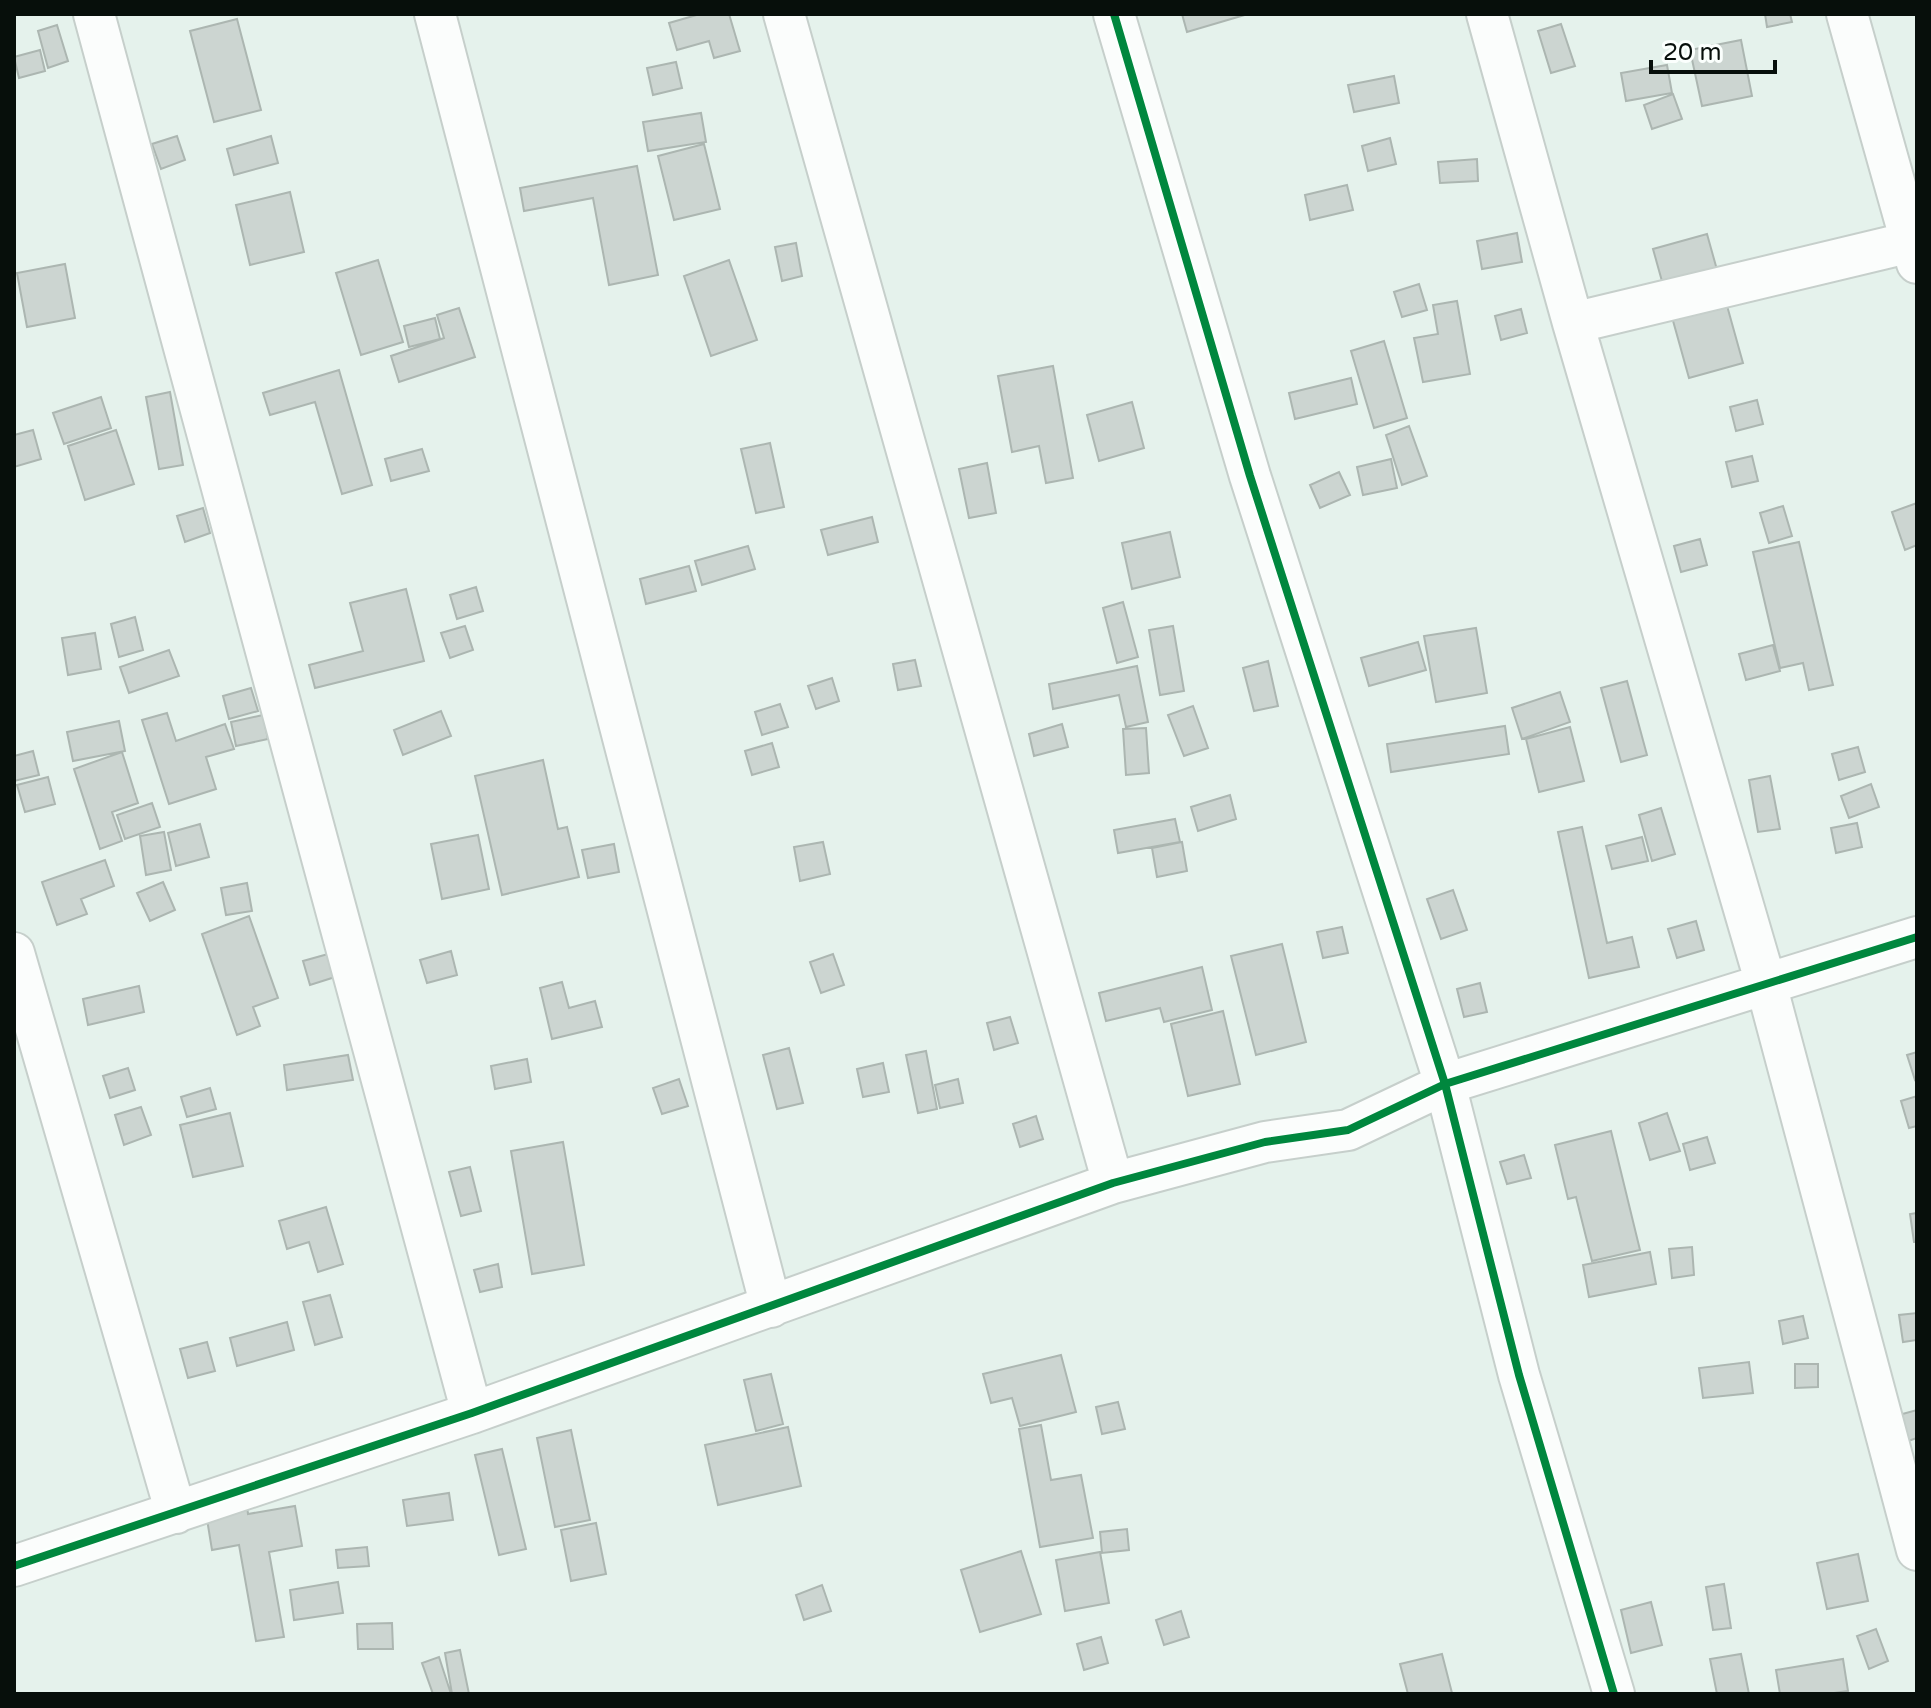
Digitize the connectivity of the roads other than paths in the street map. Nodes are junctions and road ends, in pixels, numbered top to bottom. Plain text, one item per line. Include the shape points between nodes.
1 (94, 14) edge
2 (435, 14) edge
3 (784, 14) edge
4 (1114, 14) edge
5 (1487, 14) edge
6 (1847, 14) edge
7 (1914, 253) edge
8 (1573, 323) junction
9 (1917, 937) edge
10 (14, 953) edge
11 (1766, 984) junction
12 (1445, 1084) junction
13 (1113, 1183) junction
14 (771, 1307) junction
15 (472, 1413) junction
16 (176, 1513) junction
17 (1917, 1550) edge
18 (14, 1566) edge
19 (1614, 1694) edge

1 - 15 street
2 - 14 street
3 - 13 street
4 - 12 street via 1250,476
5 - 8 street
6 - 7 street
7 - 8 street
8 - 11 street
9 - 11 street
10 - 16 street
11 - 12 street
11 - 17 street
12 - 13 street via 1348,1130 1265,1142
12 - 19 street via 1519,1375
13 - 14 street
14 - 15 street
15 - 16 street
16 - 18 street

